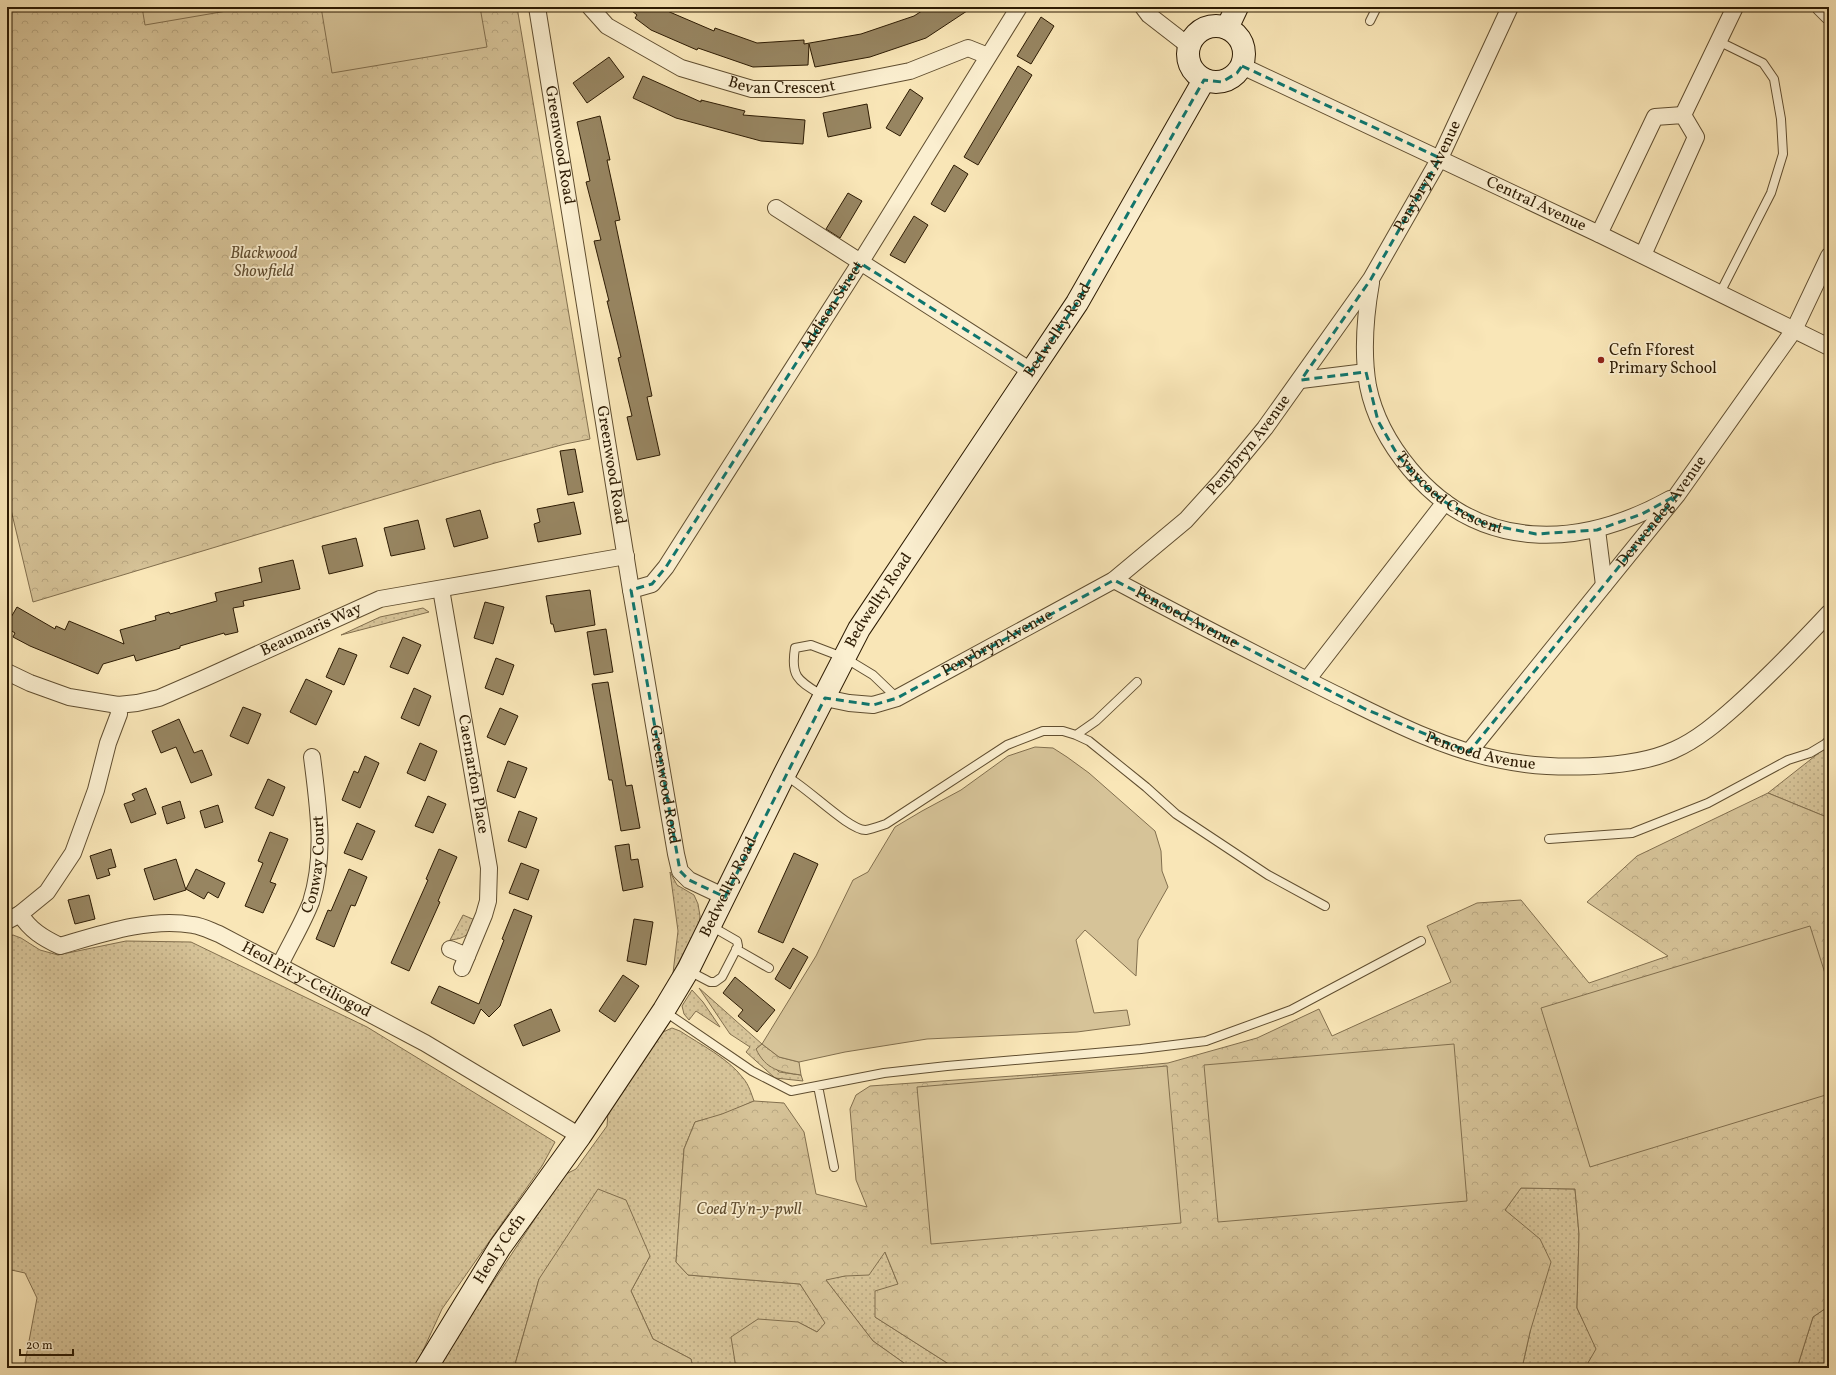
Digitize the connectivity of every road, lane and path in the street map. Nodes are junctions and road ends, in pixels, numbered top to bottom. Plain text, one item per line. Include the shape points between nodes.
1 (537, 7) edge
2 (590, 7) edge
3 (1019, 7) edge
4 (1143, 7) edge
5 (1237, 7) edge
6 (1377, 7) edge
7 (1510, 7) edge
8 (1518, 7) edge
9 (1735, 7) edge
10 (1820, 7) edge
11 (1829, 16) edge
12 (1370, 21) dead end
13 (1503, 21) junction
14 (1227, 28) junction
15 (1718, 41) junction
16 (1189, 46) junction
17 (988, 56) junction
18 (1242, 66) junction
19 (1204, 80) junction
20 (1683, 115) junction
21 (1440, 158) junction
22 (776, 208) dead end
23 (1599, 234) junction
24 (1643, 255) junction
25 (1829, 256) edge
26 (860, 263) junction
27 (1372, 280) junction
28 (1720, 293) junction
29 (1794, 330) junction
30 (1829, 347) edge
31 (1031, 371) junction
32 (1366, 372) junction
33 (1301, 380) junction
34 (1677, 495) junction
35 (1445, 502) junction
36 (1597, 530) junction
37 (626, 556) junction
38 (1114, 580) junction
39 (1604, 585) junction
40 (441, 589) junction
41 (631, 590) junction
42 (1829, 613) edge
43 (845, 658) junction
44 (7, 672) edge
45 (1307, 680) junction
46 (1136, 682) dead end
47 (825, 698) junction
48 (897, 698) junction
49 (118, 705) junction
50 (1076, 735) junction
51 (1829, 740) edge
52 (1468, 752) junction
53 (312, 757) dead end
54 (784, 775) junction
55 (1549, 839) dead end
56 (725, 897) junction
57 (1325, 906) dead end
58 (13, 917) edge
59 (711, 926) junction
60 (1421, 941) dead end
61 (450, 949) dead end
62 (736, 949) junction
63 (280, 965) junction
64 (769, 968) dead end
65 (688, 970) junction
66 (664, 1010) junction
67 (818, 1086) junction
68 (580, 1136) junction
69 (834, 1167) dead end
70 (426, 1368) edge

1 - 37 street, Greenwood Road
2 - 17 street, Bevan Crescent via 607,26 681,68 752,89 820,89 910,71 968,48
3 - 17 street, Addison Street
4 - 16 street via 1149,15
5 - 14 street
6 - 12 lane
7 - 13 street, Penybryn Avenue
8 - 13 street
9 - 15 street
10 - 11 street
13 - 21 street, Penybryn Avenue
14 - 16 street via 1209,27 1200,31 1193,37
14 - 18 street via 1235,33 1244,48
15 - 20 street
15 - 28 lane via 1763,63 1774,79 1781,119 1783,154 1771,193
16 - 19 street via 1189,62 1197,75
17 - 26 street, Addison Street
18 - 19 street via 1237,73 1222,82
18 - 21 street, Central Avenue
19 - 31 street, Bedwellty Road via 1077,303
20 - 23 street via 1655,117
20 - 24 street via 1696,137
21 - 23 street, Central Avenue
21 - 27 street, Penybryn Avenue
22 - 26 street
23 - 24 street, Central Avenue
24 - 28 street, Central Avenue
25 - 29 street, Derwendeg Avenue
26 - 31 street
26 - 41 street, Addison Street via 666,567 652,584
27 - 32 street, Tynycoed Crescent via 1365,331
27 - 33 street, Penybryn Avenue
28 - 29 street, Central Avenue
29 - 30 street, Central Avenue
29 - 34 street, Derwendeg Avenue
31 - 43 street, Bedwellty Road via 859,629
32 - 33 street
32 - 35 street, Tynycoed Crescent via 1378,421 1397,454 1421,482
33 - 38 street, Penybryn Avenue via 1224,479 1186,520
34 - 36 street, Tynycoed Crescent via 1642,514
34 - 39 street, Derwendeg Avenue
35 - 36 street, Tynycoed Crescent via 1463,515 1509,531 1549,534
35 - 45 street
36 - 39 street
37 - 40 street, Beaumaris Way
37 - 41 street, Greenwood Road
38 - 45 street, Pencoed Avenue
38 - 48 street, Penybryn Avenue
39 - 52 street, Derwendeg Avenue
40 - 49 street, Beaumaris Way via 380,599 159,698
40 - 61 street, Caernarfon Place via 489,868 488,901 464,962
41 - 56 street, Greenwood Road via 680,871 689,880
42 - 52 street, Pencoed Avenue via 1720,720 1675,750 1647,760 1577,766 1529,764
43 - 47 street, Bedwellty Road
43 - 47 lane via 811,645 794,648 792,665 800,682
43 - 48 lane via 873,675
44 - 49 street, Beaumaris Way via 69,697
45 - 52 street, Pencoed Avenue via 1422,734
46 - 50 lane via 1096,721
47 - 48 street, Penybryn Avenue via 873,705
47 - 54 street, Bedwellty Road
49 - 58 street, Heol Pit-y-Ceiliogod via 118,714 96,790 72,852 47,892
50 - 54 lane via 1063,731 1043,731 1007,745 886,824 865,830 847,822 798,782
50 - 57 lane via 1088,741 1140,782 1176,814 1268,875
51 - 55 lane via 1810,753 1788,760 1708,803 1632,833
53 - 63 street, Conway Court via 318,804 318,876 310,903
54 - 56 street, Bedwellty Road
56 - 59 street, Bedwellty Road
58 - 63 street, Heol Pit-y-Ceiliogod via 43,938 60,946 117,929 168,923 194,925 219,934
59 - 62 lane via 737,941
59 - 65 street, Bedwellty Road
60 - 67 lane via 1291,1010 1206,1041 908,1070
62 - 64 lane
62 - 65 lane via 722,977 715,982 710,982
63 - 68 street, Heol Pit-y-Ceiliogod via 425,1043
65 - 66 street, Bedwellty Road
66 - 67 lane via 773,1083 791,1091
66 - 68 street, Bedwellty Road
67 - 69 lane
68 - 70 street, Heol y Cefn via 500,1247

